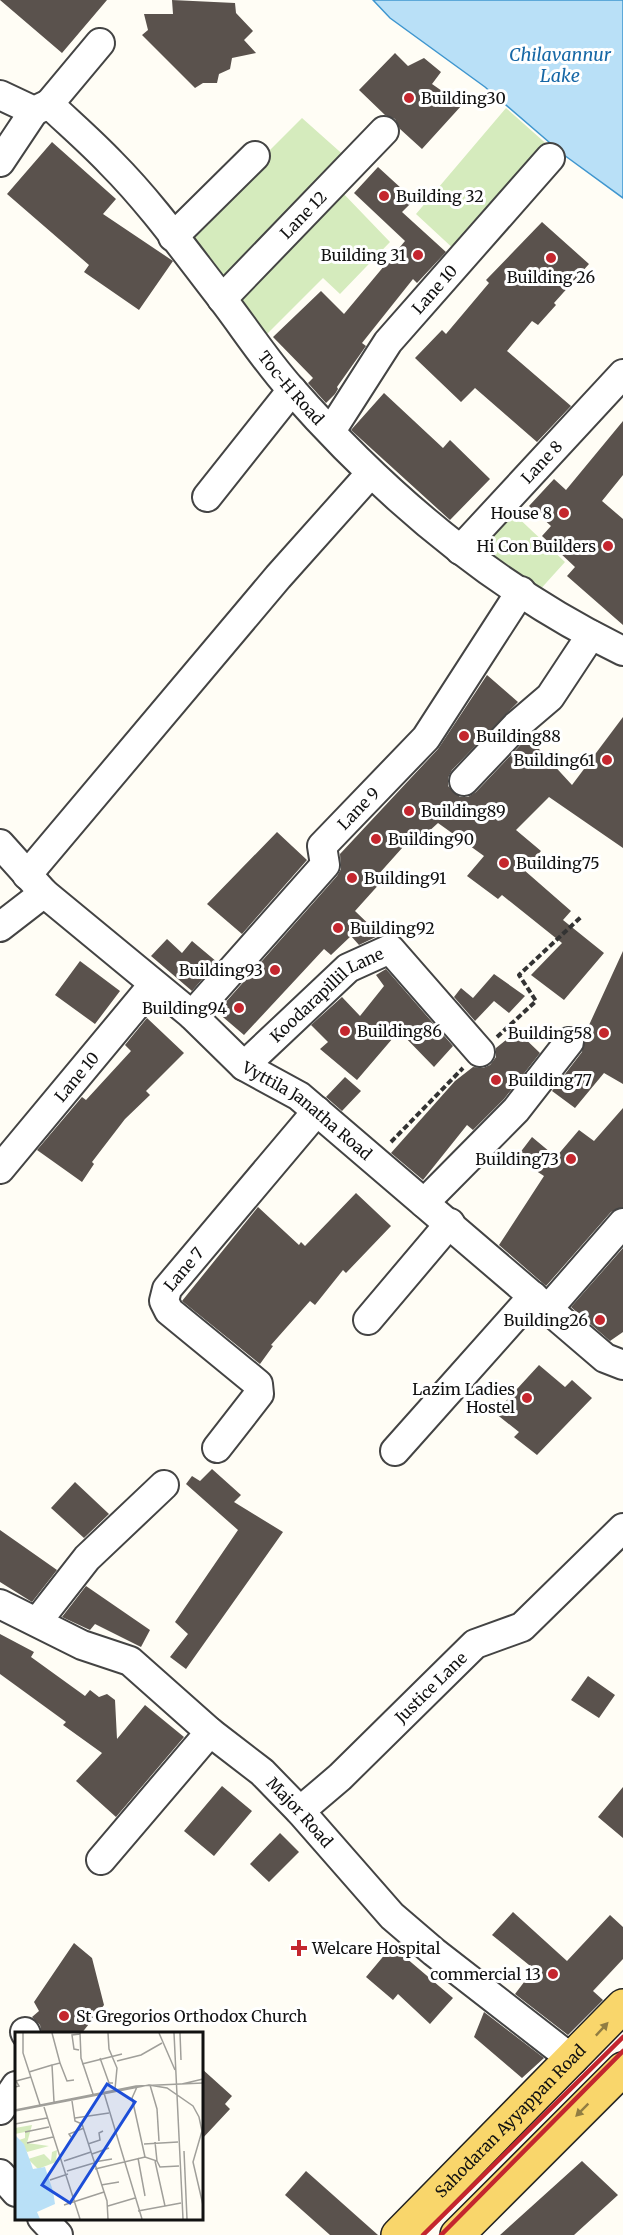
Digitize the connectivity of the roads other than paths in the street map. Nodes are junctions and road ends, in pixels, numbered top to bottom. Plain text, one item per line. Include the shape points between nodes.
1 (100, 43) dead end
2 (0, 95) edge
3 (41, 107) junction
4 (384, 131) dead end
5 (255, 156) dead end
6 (550, 158) dead end
7 (0, 162) edge
8 (173, 237) junction
9 (222, 299) junction
10 (623, 374) edge
11 (292, 390) junction
12 (331, 431) junction
13 (370, 474) junction
14 (207, 498) dead end
15 (460, 550) junction
16 (521, 591) junction
17 (591, 635) junction
18 (623, 651) edge
19 (464, 781) dead end
20 (0, 844) edge
21 (36, 884) junction
22 (0, 927) edge
23 (153, 985) junction
24 (192, 1015) junction
25 (569, 1042) dead end
26 (480, 1052) dead end
27 (244, 1066) junction
28 (317, 1111) junction
29 (0, 1169) edge
30 (424, 1203) junction
31 (450, 1223) junction
32 (623, 1223) edge
33 (541, 1302) junction
34 (368, 1320) dead end
35 (623, 1365) edge
36 (218, 1448) dead end
37 (395, 1451) dead end
38 (164, 1485) dead end
39 (623, 1528) edge
40 (1, 1607) edge
41 (37, 1622) junction
42 (210, 1732) junction
43 (300, 1811) junction
44 (101, 1860) dead end
45 (623, 2006) edge
46 (573, 2060) junction
47 (623, 2069) edge
48 (15, 2087) edge
49 (0, 2109) edge
50 (0, 2174) edge
51 (15, 2191) edge
52 (44, 2220) edge
53 (459, 2234) edge
54 (58, 2235) edge
55 (398, 2235) edge

1 - 3 street
2 - 3 street, Toc-H Road
3 - 7 street
3 - 8 street, Toc-H Road via 112,164
4 - 9 street, Lane 12 via 353,148
5 - 8 street
6 - 12 street, Lane 10 via 388,342
8 - 9 street, Toc-H Road
9 - 11 street, Toc-H Road
10 - 15 street, Lane 8
11 - 12 street, Toc-H Road
11 - 14 street
12 - 13 street, Toc-H Road
13 - 15 street, Toc-H Road
13 - 21 street via 143,737
15 - 16 street, Toc-H Road
16 - 17 street, Toc-H Road
16 - 24 street, Lane 9 via 426,738 322,846 325,865
17 - 18 street, Toc-H Road
17 - 19 street via 550,697 516,726
20 - 21 street, Vyttila Janatha Road
21 - 22 street
21 - 23 street, Vyttila Janatha Road
23 - 24 street, Vyttila Janatha Road
23 - 29 street, Lane 10
24 - 27 street, Vyttila Janatha Road
25 - 30 street via 516,1110
26 - 27 street, Koodarapillil Lane via 390,949 348,968
27 - 28 street, Vyttila Janatha Road via 299,1096
28 - 30 street, Vyttila Janatha Road
28 - 36 street, Lane 7 via 166,1289 164,1301 169,1311 258,1384 260,1394
30 - 31 street, Vyttila Janatha Road
31 - 33 street, Vyttila Janatha Road
31 - 34 street
32 - 33 street
33 - 35 street, Vyttila Janatha Road via 605,1358
33 - 37 street
38 - 41 street via 87,1558
39 - 43 street, Justice Lane via 522,1627 476,1644
40 - 41 street, Major Road
41 - 42 street, Major Road via 82,1645 130,1661
42 - 43 street, Major Road via 262,1772
42 - 44 street
43 - 46 street, Major Road via 392,1916
46 -> 45 main road, Sahodaran Ayyappan Road
46 - 55 main road, Sahodaran Ayyappan Road
47 -> 53 main road
48 - 49 street
50 - 51 street
52 - 54 street

